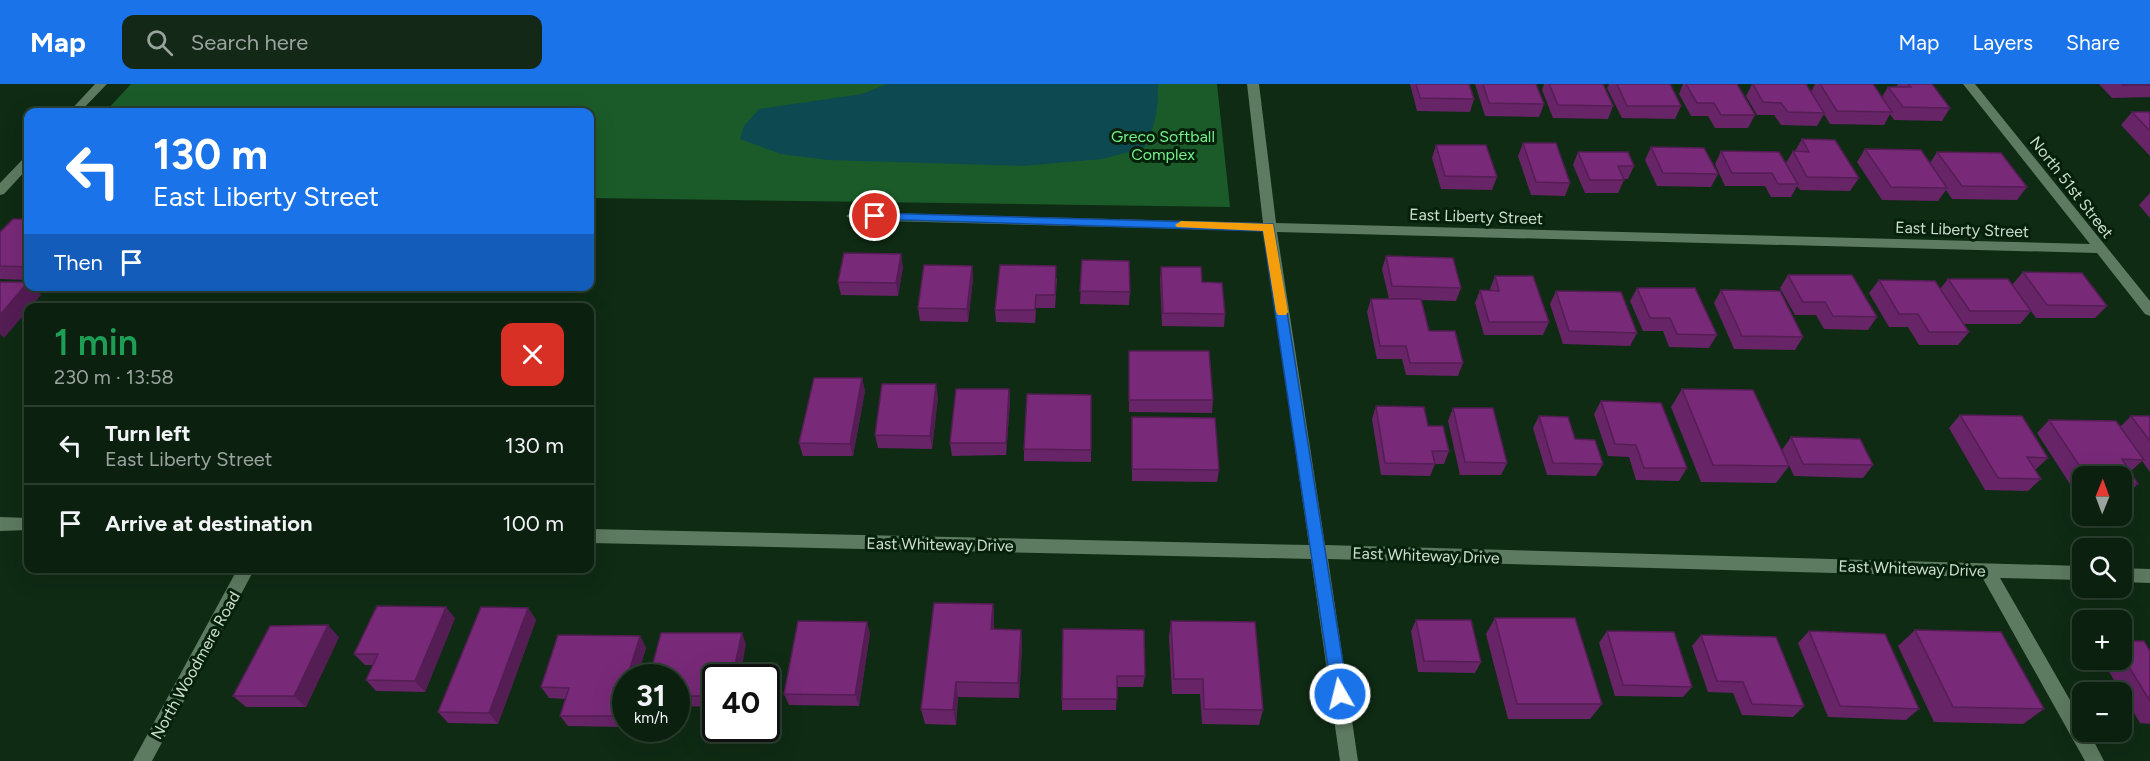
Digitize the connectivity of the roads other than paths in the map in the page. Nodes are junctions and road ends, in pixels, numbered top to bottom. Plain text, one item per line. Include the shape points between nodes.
1 (101, 84) edge
2 (1253, 84) edge
3 (1969, 84) edge
4 (78, 108) edge
5 (24, 165) edge
6 (0, 191) edge
7 (852, 216) dead end
8 (1269, 227) junction
9 (2100, 249) junction
10 (2150, 311) edge
11 (0, 524) edge
12 (24, 524) edge
13 (594, 536) edge
14 (1320, 552) junction
15 (1987, 570) junction
16 (244, 573) edge
17 (2072, 573) edge
18 (2132, 575) edge
19 (2150, 576) edge
20 (142, 761) edge
21 (1349, 761) edge
22 (2095, 761) edge

1 - 4 street
2 - 8 street
3 - 9 street, North 51st Street
5 - 6 street
7 - 8 street, East Liberty Street
8 - 9 street, East Liberty Street
8 - 14 street
9 - 10 street, North 51st Street
11 - 12 street
13 - 14 street, East Whiteway Drive
14 - 15 street, East Whiteway Drive
14 - 21 street
15 - 17 street, East Whiteway Drive
15 - 22 street
16 - 20 street, North Woodmere Road
18 - 19 street

